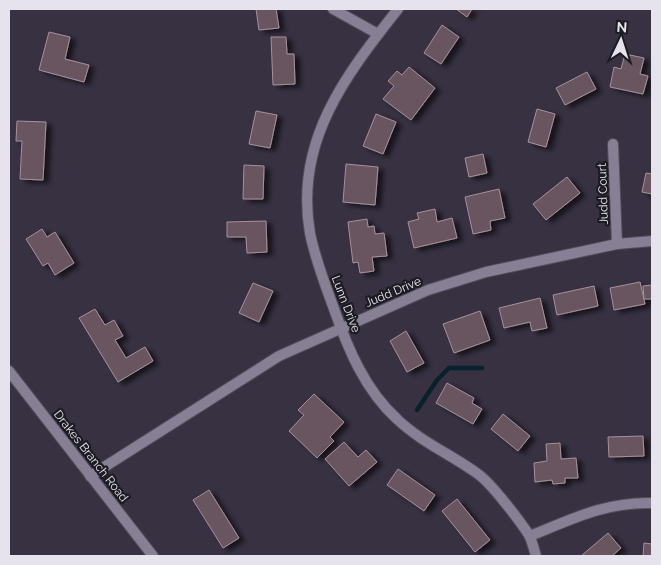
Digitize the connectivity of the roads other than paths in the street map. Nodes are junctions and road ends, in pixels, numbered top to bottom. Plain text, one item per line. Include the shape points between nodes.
1 (333, 9) edge
2 (398, 9) edge
3 (378, 34) junction
4 (613, 144) dead end
5 (652, 241) edge
6 (617, 244) junction
7 (341, 328) junction
8 (9, 371) edge
9 (90, 476) junction
10 (652, 503) edge
11 (530, 536) junction
12 (153, 556) edge
13 (536, 556) edge

1 - 3 street
2 - 3 street, Lunn Drive
3 - 7 street, Lunn Drive via 328,111 317,140 309,177 310,232 316,260
4 - 6 street, Judd Court
5 - 6 street, Judd Drive
6 - 7 street, Judd Drive via 478,275 428,290
7 - 9 street, Judd Drive via 280,356
7 - 11 street, Lunn Drive via 363,378 396,419 415,435 481,476
8 - 9 street, Drakes Branch Road
9 - 12 street, Drakes Branch Road
10 - 11 street via 591,511
11 - 13 street, Lunn Drive

